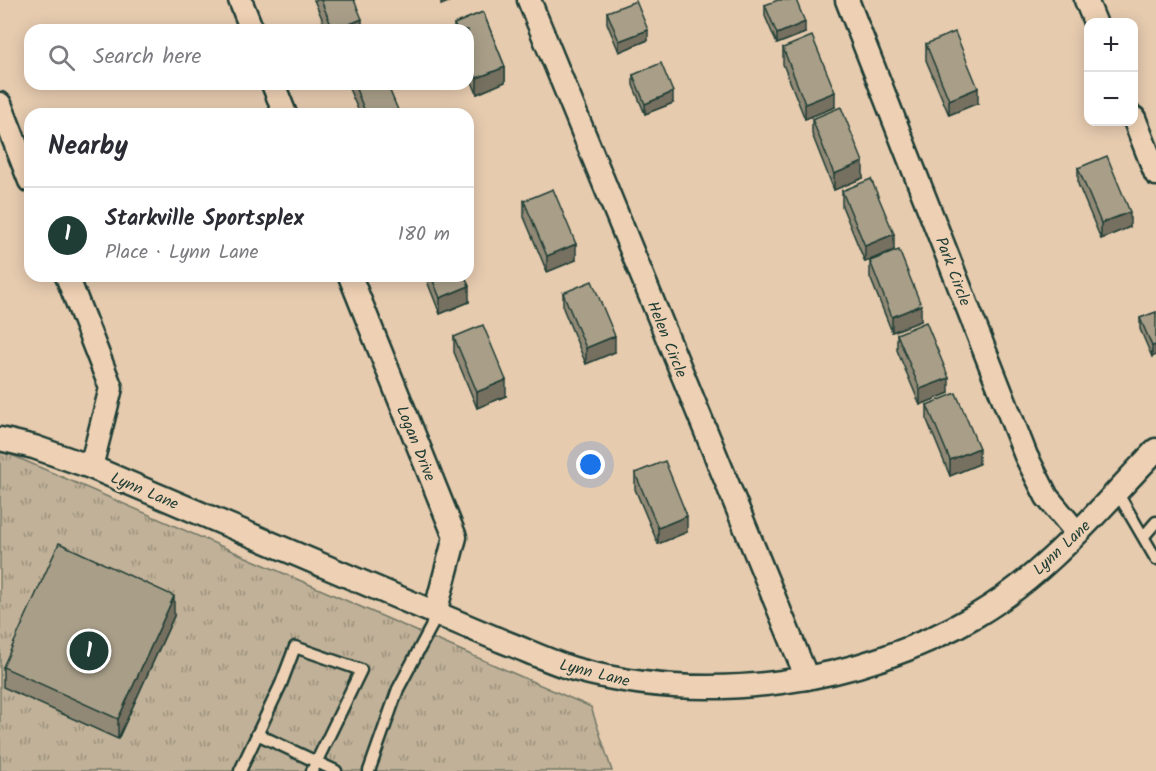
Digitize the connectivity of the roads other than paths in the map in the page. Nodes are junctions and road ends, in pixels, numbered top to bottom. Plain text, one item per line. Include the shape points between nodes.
1 (240, 0) edge
2 (529, 0) edge
3 (848, 0) edge
4 (1086, 0) edge
5 (1093, 18) edge
6 (250, 24) edge
7 (275, 90) edge
8 (0, 104) edge
9 (283, 108) edge
10 (1137, 126) edge
11 (24, 166) edge
12 (1156, 174) edge
13 (70, 282) edge
14 (352, 282) edge
15 (0, 439) edge
16 (1156, 450) edge
17 (91, 467) junction
18 (1116, 492) junction
19 (1156, 522) edge
20 (1077, 533) junction
21 (1144, 536) junction
22 (1156, 559) edge
23 (435, 613) junction
24 (807, 678) junction
25 (257, 734) junction
26 (314, 767) edge
27 (240, 771) edge
28 (336, 771) edge
29 (369, 771) edge

1 - 6 street
2 - 24 street, Helen Circle
3 - 20 street, Park Circle via 1026,456 1047,497
4 - 5 street
7 - 9 street
8 - 11 street
10 - 12 street
13 - 17 street via 111,388
14 - 23 street, Logan Drive via 455,537
15 - 17 street, Lynn Lane
16 - 18 street, Lynn Lane
17 - 23 street, Lynn Lane
18 - 20 street, Lynn Lane
18 - 21 lane
19 - 21 lane
20 - 24 street, Lynn Lane via 1016,588 934,638 887,657
21 - 22 lane
23 - 24 street, Lynn Lane via 573,668 641,683 725,688
23 - 29 lane via 398,690
25 - 26 lane
25 - 26 lane via 295,647 361,670
25 - 27 lane
26 - 28 lane

